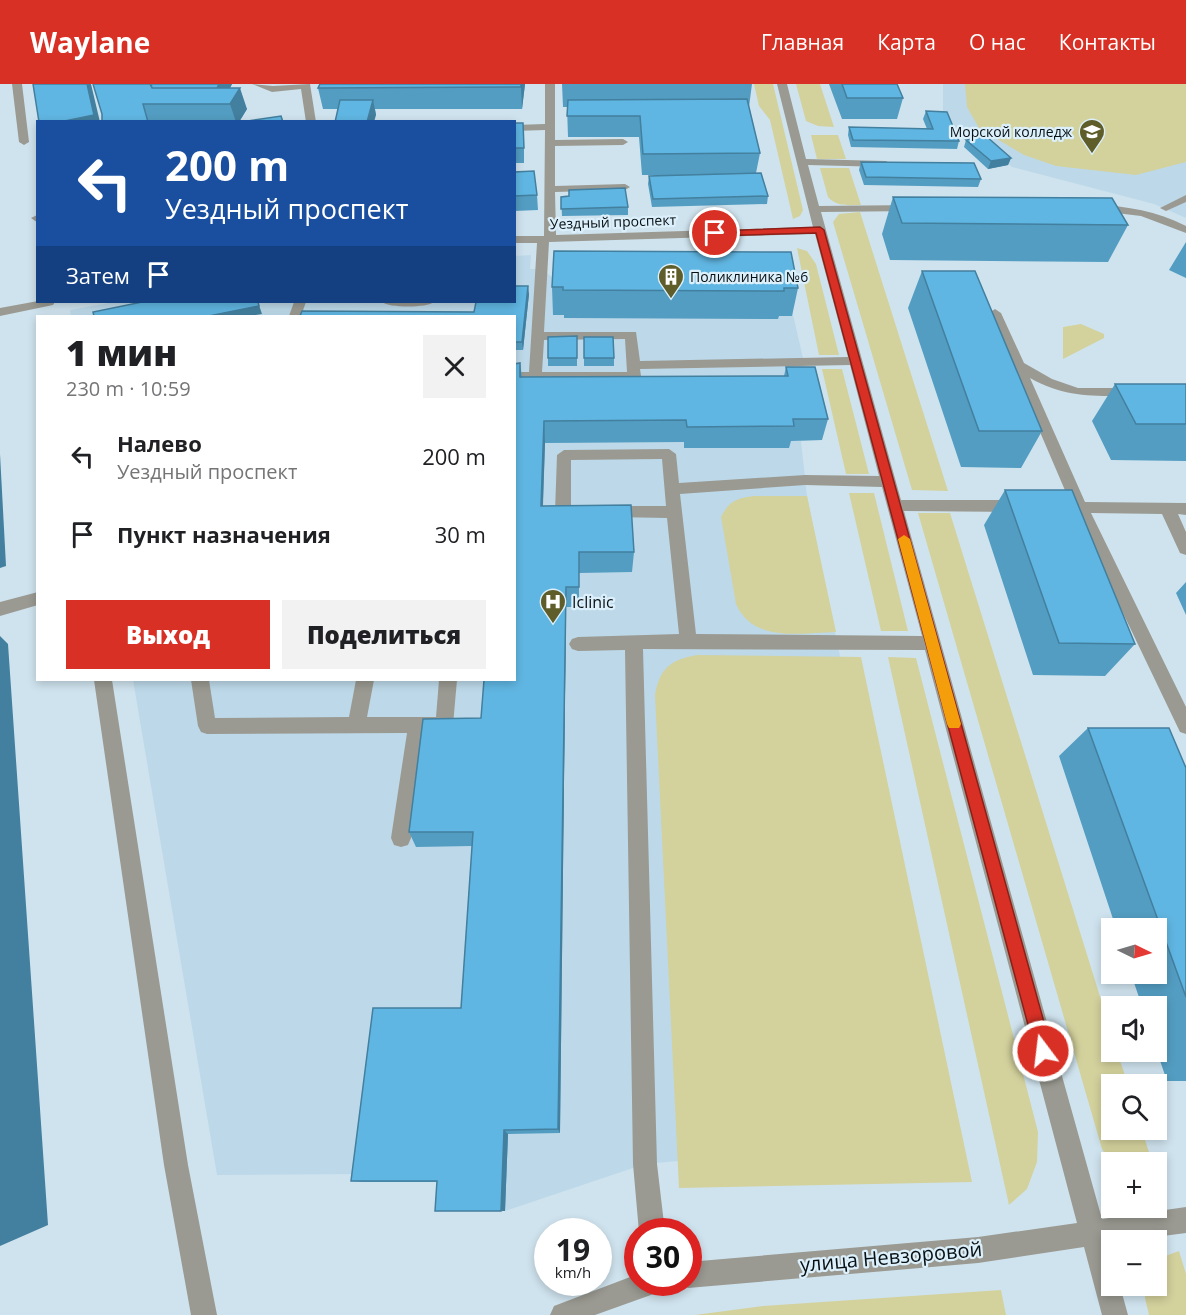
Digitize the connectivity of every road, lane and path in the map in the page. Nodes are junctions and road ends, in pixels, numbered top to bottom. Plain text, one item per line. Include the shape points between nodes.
1 (17, 84) edge
2 (257, 84) edge
3 (550, 84) edge
4 (782, 84) edge
5 (306, 85) edge
6 (311, 120) edge
7 (550, 127) junction
8 (516, 128) edge
9 (24, 142) dead end
10 (623, 142) edge
11 (550, 143) junction
12 (802, 162) junction
13 (901, 164) edge
14 (625, 187) edge
15 (549, 189) junction
16 (1186, 198) edge
17 (814, 208) junction
18 (931, 208) edge
19 (1086, 208) edge
20 (1166, 208) dead end
21 (820, 230) junction
22 (1186, 230) edge
23 (547, 239) junction
24 (516, 240) edge
25 (523, 288) edge
26 (540, 288) junction
27 (43, 303) edge
28 (0, 312) edge
29 (995, 313) edge
30 (537, 336) junction
31 (856, 361) junction
32 (633, 365) junction
33 (1019, 366) junction
34 (516, 376) edge
35 (535, 376) junction
36 (1142, 392) edge
37 (889, 482) junction
38 (672, 489) junction
39 (895, 505) junction
40 (1036, 506) edge
41 (1058, 507) edge
42 (1080, 507) junction
43 (1167, 508) junction
44 (1186, 509) edge
45 (674, 512) junction
46 (1186, 549) edge
47 (36, 599) edge
48 (0, 609) edge
49 (688, 641) junction
50 (932, 643) junction
51 (578, 644) dead end
52 (634, 644) junction
53 (103, 681) edge
54 (200, 681) edge
55 (365, 681) edge
56 (448, 681) edge
57 (357, 725) junction
58 (417, 725) junction
59 (1186, 726) edge
60 (401, 837) dead end
61 (651, 1218) edge
62 (1186, 1220) edge
63 (1093, 1233) junction
64 (702, 1274) edge
65 (624, 1291) edge
66 (204, 1315) edge
67 (563, 1315) edge
68 (1115, 1315) edge

1 - 9 street
2 - 5 street via 272,89
3 - 7 street
4 - 12 street
5 - 6 street
7 - 8 street
7 - 11 street
10 - 11 street
11 - 15 street via 544,175
12 - 13 street
12 - 17 street
14 - 15 street
15 - 23 street
16 - 20 street
17 - 18 street
17 - 21 street
19 - 22 street via 1136,210 1158,215
21 - 23 street, Уездный проспект
21 - 31 street
23 - 24 street, Уездный проспект
23 - 26 street
25 - 26 street
26 - 30 street
27 - 28 street
29 - 33 street
30 - 32 street via 632,335
30 - 35 street
31 - 32 street
31 - 37 street
32 - 35 street via 633,376
33 - 36 street via 1047,382 1077,392
33 - 42 street
34 - 35 street
37 - 38 street via 805,480
37 - 39 street
38 - 45 street
38 - 45 street via 669,454 564,455 563,512
39 - 40 street
39 - 50 street
41 - 42 street
42 - 43 street
42 - 59 street
43 - 44 street
43 - 46 street
45 - 49 street
47 - 48 street
49 - 50 street
49 - 52 street
50 - 63 street
51 - 52 street
52 - 61 street via 645,1164
53 - 66 street via 176,1165
54 - 57 street via 207,726
55 - 57 street
56 - 58 street via 444,725
57 - 58 street
58 - 60 street
62 - 63 street, улица Невзоровой
63 - 64 street, улица Невзоровой via 978,1250
63 - 68 street
65 - 67 street

